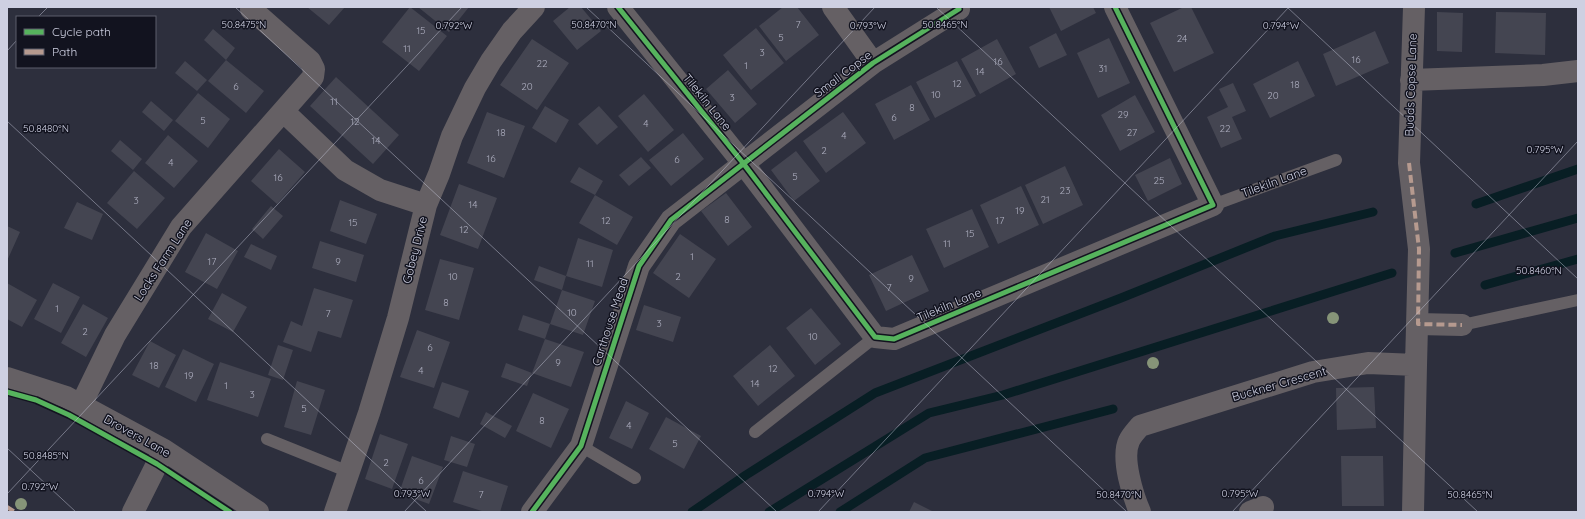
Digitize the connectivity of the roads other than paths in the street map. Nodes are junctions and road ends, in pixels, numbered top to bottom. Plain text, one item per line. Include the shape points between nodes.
1 (534, 7) edge
2 (618, 7) edge
3 (832, 7) edge
4 (1115, 7) edge
5 (1414, 7) edge
6 (251, 9) dead end
7 (959, 9) dead end
8 (874, 63) junction
9 (1578, 71) edge
10 (1411, 80) junction
11 (283, 112) junction
12 (1336, 160) dead end
13 (743, 163) junction
14 (426, 205) junction
15 (1213, 205) junction
16 (1578, 300) edge
17 (1418, 324) junction
18 (1462, 324) joint
19 (875, 337) junction
20 (1416, 365) junction
21 (7, 378) edge
22 (81, 405) junction
23 (755, 432) dead end
24 (267, 439) dead end
25 (581, 446) junction
26 (164, 450) junction
27 (349, 472) junction
28 (635, 478) dead end
29 (133, 512) edge
30 (258, 512) edge
31 (335, 512) edge
32 (532, 512) edge
33 (1140, 512) edge
34 (1413, 512) edge

1 - 14 street, Gobey Drive via 512,31 474,88 452,136
2 - 13 street, Tilekiln Lane
3 - 8 street, Small Copse
4 - 15 street
5 - 10 street, Budds Copse Lane
6 - 11 street, Locks Farm Lane via 310,61 314,69 313,77
7 - 8 street, Small Copse
8 - 13 street, Small Copse
9 - 10 street via 1543,75
10 - 17 street, Budds Copse Lane via 1409,163 1419,249
11 - 14 street via 345,170 380,190
11 - 22 street, Locks Farm Lane via 181,227 115,335
12 - 15 lane, Tilekiln Lane
13 - 19 street, Tilekiln Lane
13 - 25 street, Carthouse Mead via 671,220 639,266
14 - 27 street, Gobey Drive via 398,318
15 - 19 street, Tilekiln Lane via 894,339
16 - 18 lane
17 - 18 street
17 - 20 street, Budds Copse Lane
19 - 23 lane
20 - 33 street, Buckner Crescent via 1368,363 1313,372 1140,426 1128,442 1125,458 1135,502
20 - 34 street
21 - 22 street, Drovers Lane via 66,397
22 - 26 street, Drovers Lane
24 - 27 lane
25 - 28 lane
25 - 32 street, Carthouse Mead
26 - 29 street
26 - 30 street, Drovers Lane
27 - 31 street, Gobey Drive

